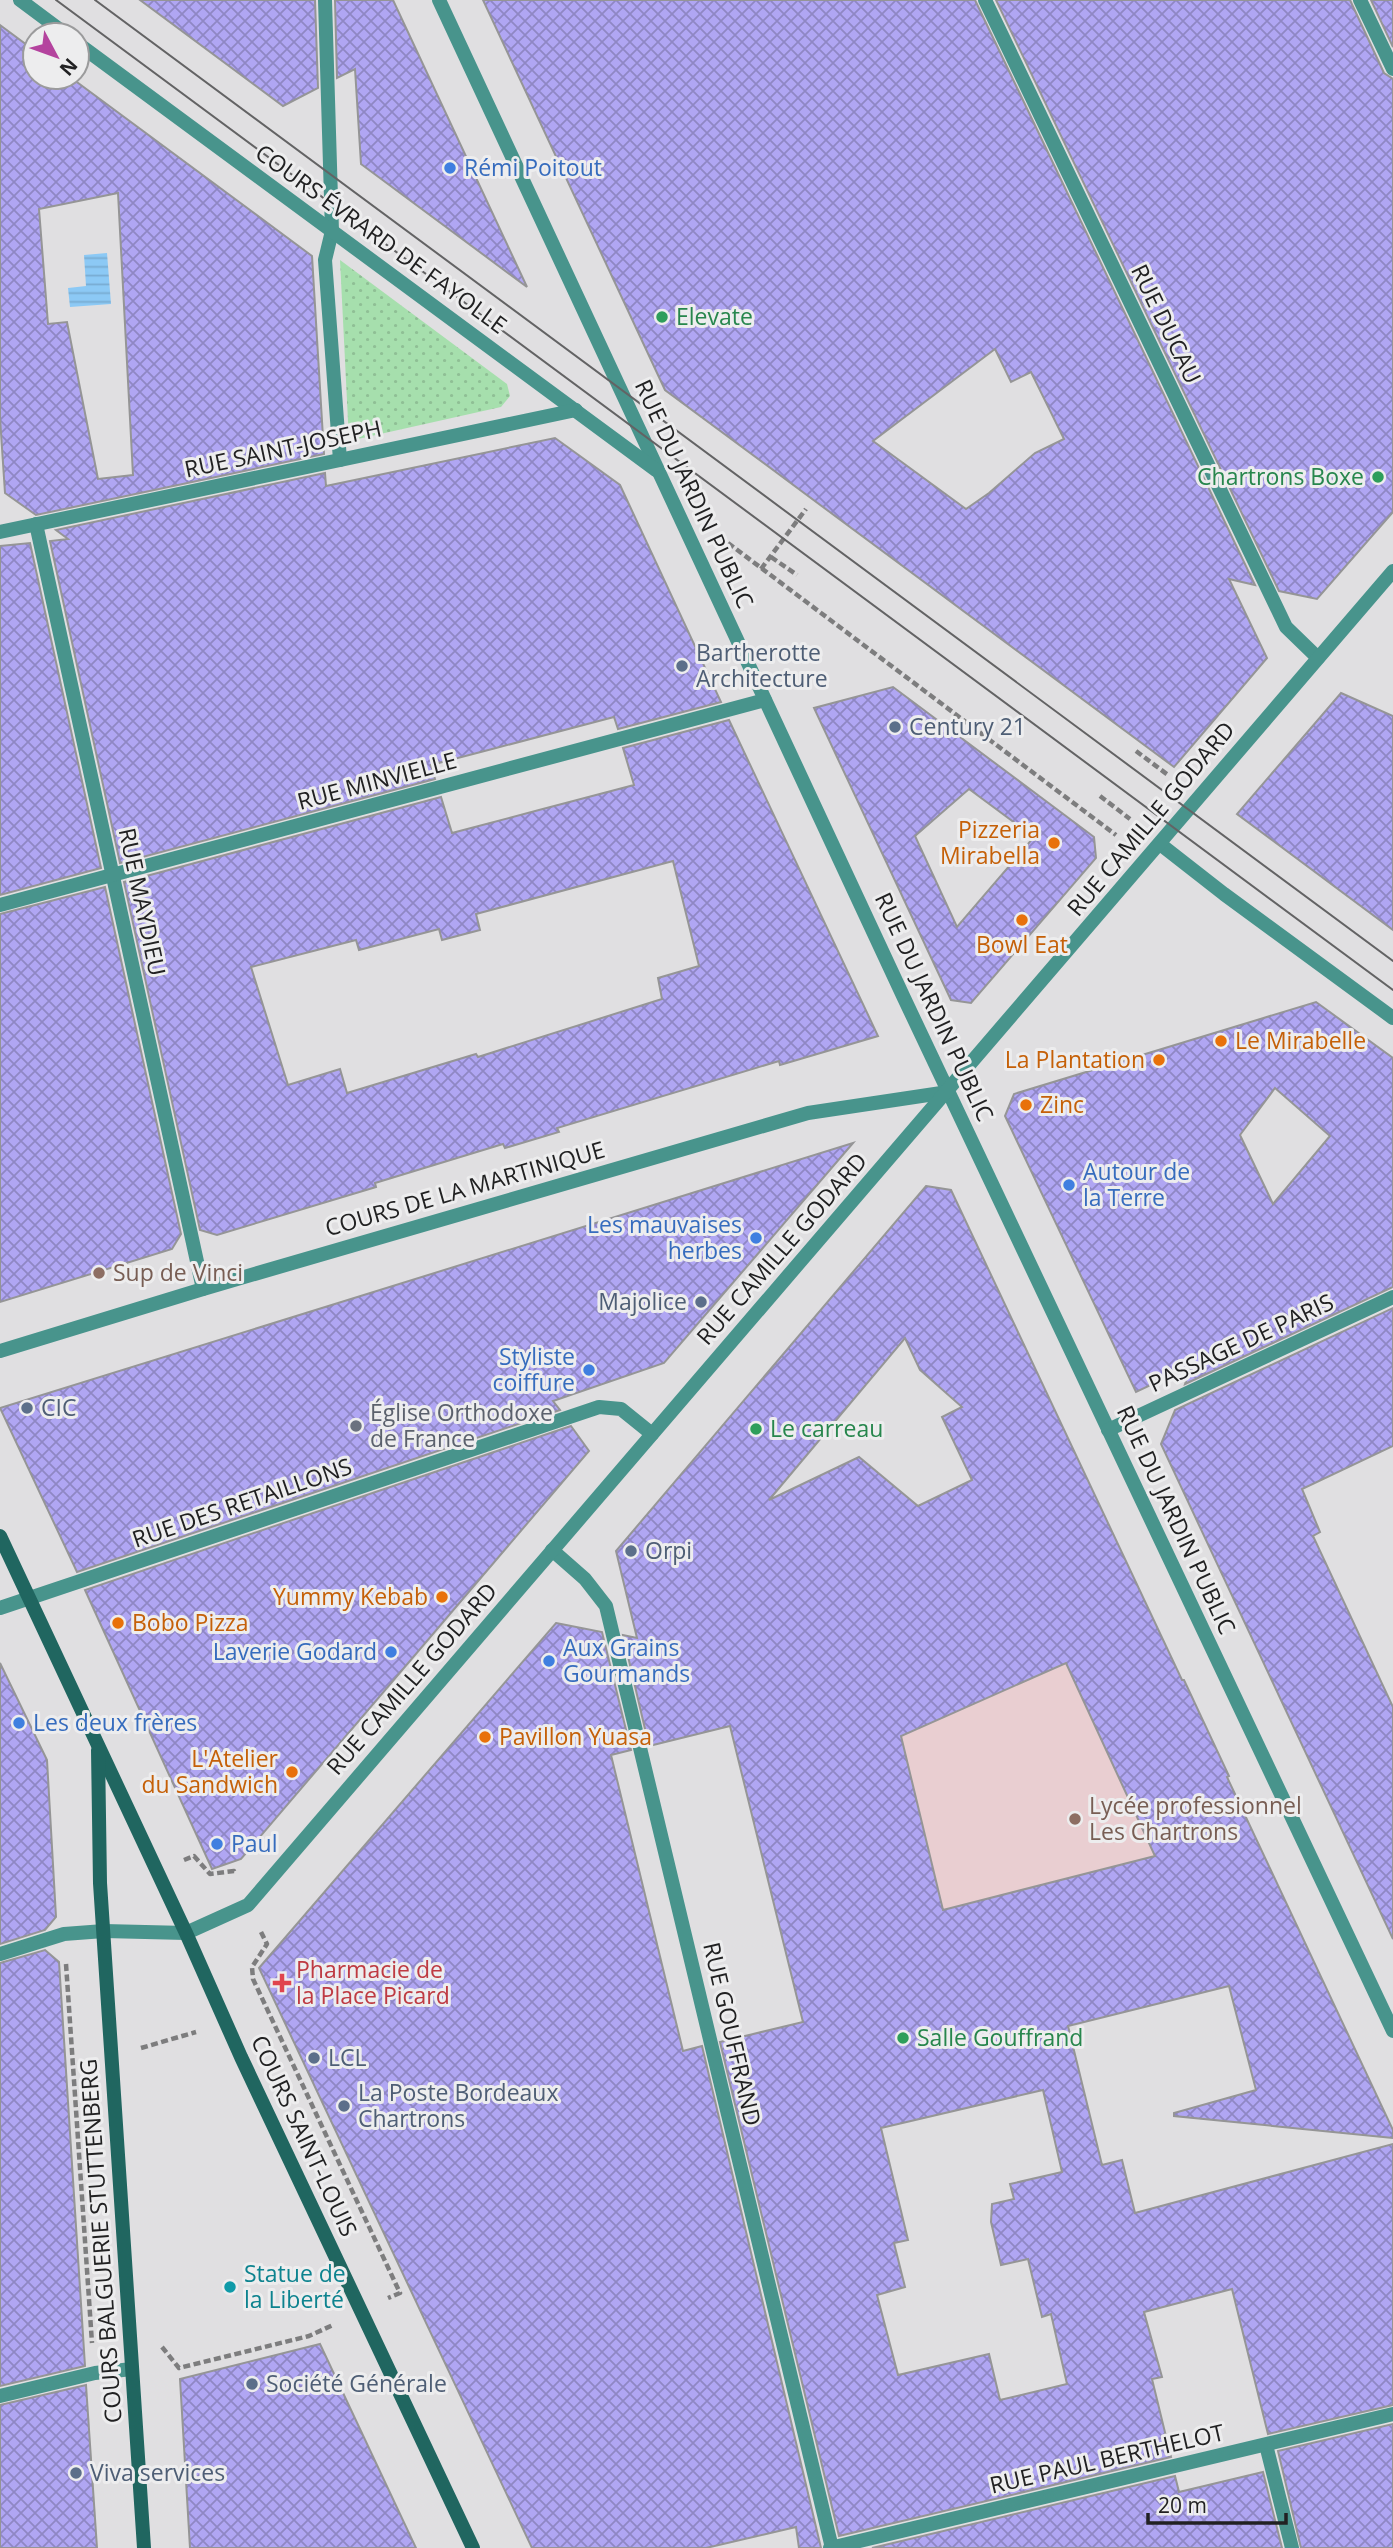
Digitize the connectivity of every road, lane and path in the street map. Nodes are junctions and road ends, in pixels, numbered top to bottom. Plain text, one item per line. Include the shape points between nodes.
1 (20, 0) edge
2 (325, 0) edge
3 (439, 0) edge
4 (985, 0) edge
5 (1360, 0) edge
6 (48, 21) edge
7 (91, 53) edge
8 (1393, 69) edge
9 (332, 231) junction
10 (576, 410) junction
11 (340, 460) junction
12 (658, 471) junction
13 (806, 509) dead end
14 (36, 524) junction
15 (0, 532) edge
16 (688, 536) junction
17 (771, 556) junction
18 (761, 569) junction
19 (1393, 571) edge
20 (797, 575) dead end
21 (1318, 658) junction
22 (765, 701) junction
23 (1136, 751) dead end
24 (1168, 775) dead end
25 (1100, 796) dead end
26 (1130, 819) dead end
27 (1116, 835) dead end
28 (1160, 844) junction
29 (113, 875) junction
30 (0, 905) edge
31 (1393, 1018) edge
32 (948, 1092) junction
33 (203, 1289) junction
34 (1393, 1297) edge
35 (0, 1351) edge
36 (1108, 1430) junction
37 (652, 1434) junction
38 (0, 1536) edge
39 (552, 1550) junction
40 (29, 1598) junction
41 (0, 1608) edge
42 (98, 1745) junction
43 (248, 1905) junction
44 (104, 1931) junction
45 (186, 1933) junction
46 (0, 1954) edge
47 (263, 2002) junction
48 (224, 2019) junction
49 (1393, 2031) edge
50 (111, 2052) junction
51 (71, 2055) dead end
52 (362, 2311) junction
53 (130, 2335) junction
54 (91, 2338) dead end
55 (132, 2370) junction
56 (0, 2396) edge
57 (1393, 2414) edge
58 (1266, 2445) junction
59 (144, 2548) edge
60 (473, 2548) edge
61 (831, 2548) edge
62 (1292, 2548) edge

1 - 6 street
2 - 9 street
3 - 12 street, RUE DU JARDIN PUBLIC
4 - 21 street, RUE DUCAU via 1286,628
5 - 8 street
7 - 9 street, COURS ÉVRARD DE FAYOLLE
9 - 10 street, COURS ÉVRARD DE FAYOLLE
9 - 11 street via 325,260
10 - 11 street, RUE SAINT-JOSEPH
10 - 12 street, COURS ÉVRARD DE FAYOLLE
11 - 14 street, RUE SAINT-JOSEPH
12 - 16 street, RUE DU JARDIN PUBLIC
13 - 17 path
14 - 15 street, RUE SAINT-JOSEPH
14 - 29 street, RUE MAYDIEU
16 - 18 path via 708,527
16 - 22 street, RUE DU JARDIN PUBLIC
17 - 18 path
17 - 20 path
18 - 27 path
19 - 21 street, RUE CAMILLE GODARD
21 - 28 street, RUE CAMILLE GODARD
22 - 29 street, RUE MINVIELLE
22 - 32 street, RUE DU JARDIN PUBLIC
23 - 24 path
25 - 26 path
28 - 31 street
28 - 32 street, RUE CAMILLE GODARD
29 - 30 street, RUE MINVIELLE
29 - 33 street, RUE MAYDIEU
32 - 33 street, COURS DE LA MARTINIQUE via 808,1113
32 - 36 street, RUE DU JARDIN PUBLIC
32 - 37 street, RUE CAMILLE GODARD
33 - 35 street, COURS DE LA MARTINIQUE
34 - 36 street, PASSAGE DE PARIS
36 - 49 street, RUE DU JARDIN PUBLIC
37 - 39 street, RUE CAMILLE GODARD
37 - 40 street, RUE DES RETAILLONS via 621,1409 599,1407
38 - 40 main road, COURS SAINT-LOUIS
39 - 43 street, RUE CAMILLE GODARD
39 - 61 street, RUE GOUFFRAND via 585,1578 606,1606
40 - 41 street, RUE DES RETAILLONS
40 - 42 main road, COURS SAINT-LOUIS
42 - 44 main road, COURS BALGUERIE STUTTENBERG
42 - 45 main road, COURS SAINT-LOUIS
43 - 45 street, RUE CAMILLE GODARD
43 - 47 path via 267,1944 252,1967
44 - 45 street
44 - 46 street via 64,1934
44 - 50 main road, COURS BALGUERIE STUTTENBERG
45 - 48 main road, COURS SAINT-LOUIS
47 - 48 path
47 - 52 path via 400,2293
48 - 50 path via 132,2051
48 - 52 main road, COURS SAINT-LOUIS
50 - 51 path
50 - 53 main road, COURS BALGUERIE STUTTENBERG
52 - 53 path via 309,2336 179,2368 151,2333
52 - 60 main road, COURS SAINT-LOUIS
53 - 54 path
53 - 55 main road, COURS BALGUERIE STUTTENBERG
55 - 56 street via 96,2373
55 - 59 main road, COURS BALGUERIE STUTTENBERG
57 - 58 street, RUE PAUL BERTHELOT
58 - 61 street, RUE PAUL BERTHELOT
58 - 62 street

